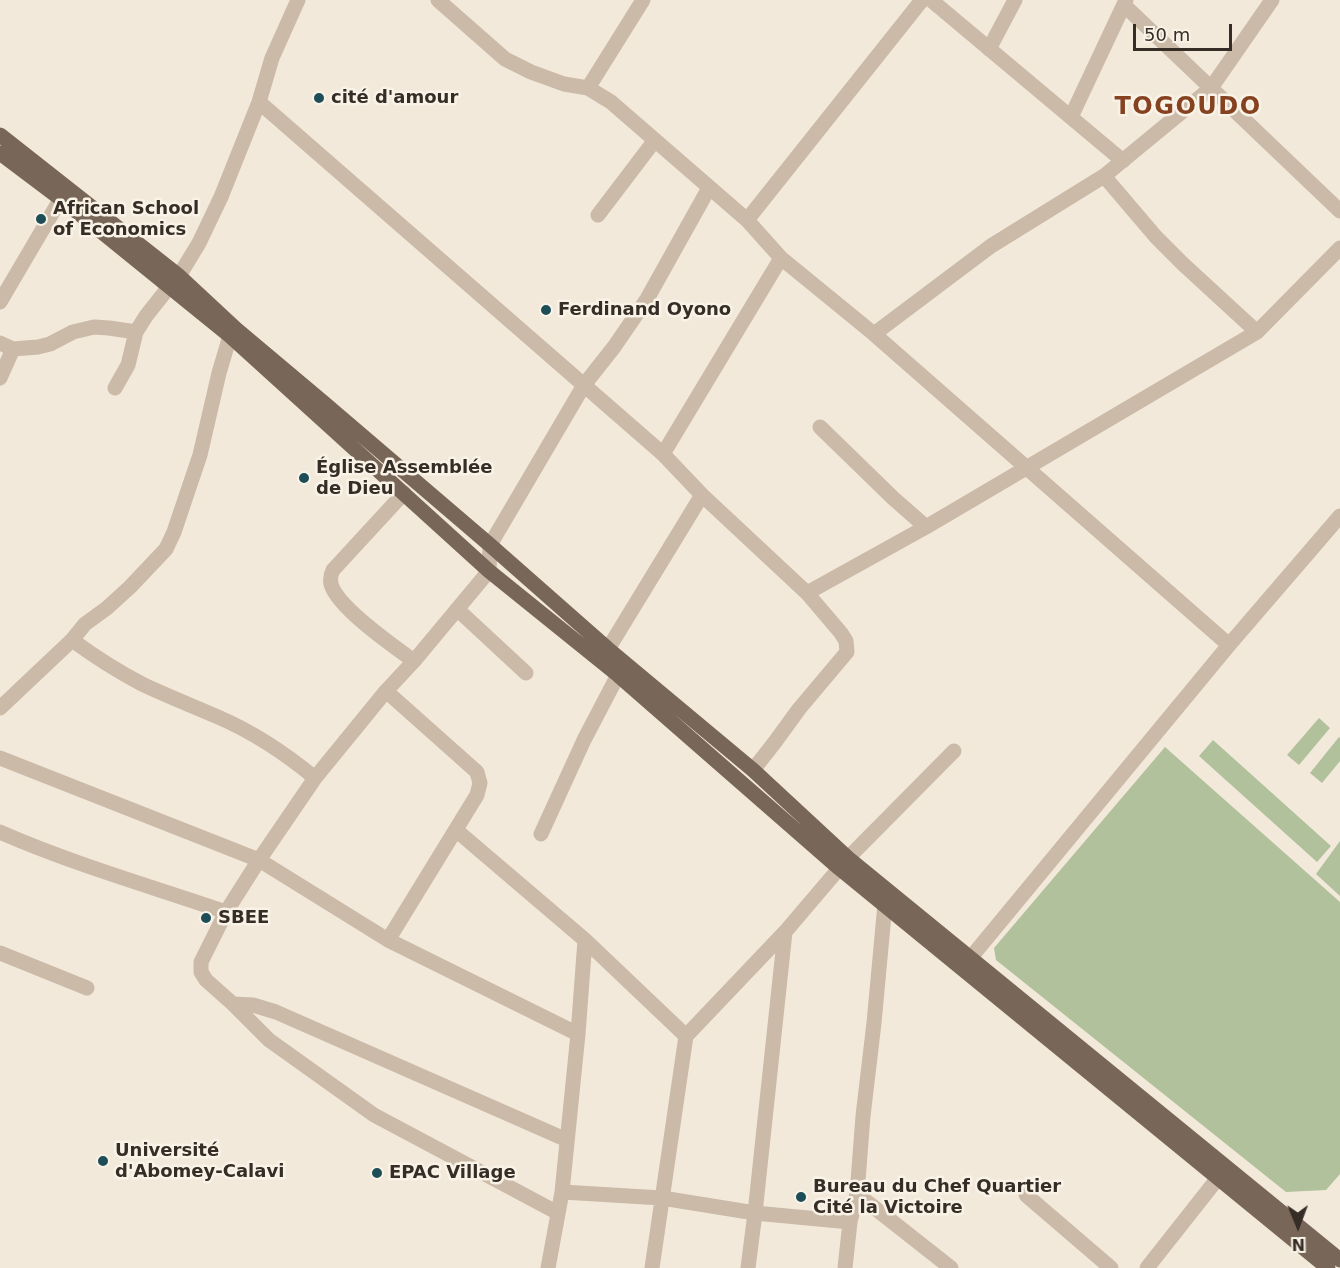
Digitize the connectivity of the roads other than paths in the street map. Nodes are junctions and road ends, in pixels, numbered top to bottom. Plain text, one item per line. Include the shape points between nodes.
1 (298, 0) edge
2 (438, 0) edge
3 (643, 0) edge
4 (922, 0) edge
5 (931, 0) edge
6 (1016, 0) edge
7 (1272, 0) edge
8 (1125, 3) edge
9 (989, 49) junction
10 (588, 88) junction
11 (1211, 88) junction
12 (259, 102) junction
13 (1071, 117) junction
14 (0, 135) edge
15 (655, 140) junction
16 (0, 153) edge
17 (1123, 161) junction
18 (1104, 176) junction
19 (709, 188) junction
20 (64, 193) junction
21 (1340, 211) edge
22 (598, 215) dead end
23 (747, 220) junction
24 (1340, 248) edge
25 (781, 258) junction
26 (174, 282) junction
27 (0, 302) edge
28 (136, 332) junction
29 (1257, 332) junction
30 (874, 334) junction
31 (230, 336) junction
32 (7, 346) edge
33 (0, 378) edge
34 (584, 385) junction
35 (115, 388) dead end
36 (320, 408) junction
37 (820, 427) dead end
38 (663, 453) junction
39 (1026, 467) junction
40 (404, 493) junction
41 (702, 495) junction
42 (1340, 516) edge
43 (926, 526) junction
44 (490, 544) junction
45 (489, 572) junction
46 (807, 593) junction
47 (458, 609) junction
48 (72, 640) junction
49 (1229, 645) junction
50 (608, 649) junction
51 (414, 662) junction
52 (526, 673) dead end
53 (618, 675) junction
54 (386, 692) junction
55 (0, 708) edge
56 (954, 751) dead end
57 (0, 758) edge
58 (753, 770) junction
59 (315, 778) junction
60 (456, 830) junction
61 (0, 832) edge
62 (541, 834) dead end
63 (259, 860) junction
64 (844, 863) junction
65 (885, 904) junction
66 (226, 912) junction
67 (784, 932) junction
68 (388, 940) junction
69 (585, 940) junction
70 (0, 953) edge
71 (966, 963) junction
72 (87, 988) dead end
73 (233, 1004) junction
74 (578, 1034) junction
75 (686, 1036) junction
76 (567, 1140) junction
77 (1218, 1178) junction
78 (562, 1192) junction
79 (857, 1194) junction
80 (1026, 1195) dead end
81 (662, 1198) junction
82 (558, 1212) junction
83 (755, 1213) junction
84 (1277, 1218) junction
85 (850, 1222) junction
86 (1340, 1260) edge
87 (1322, 1266) edge
88 (548, 1268) edge
89 (652, 1268) edge
90 (748, 1268) edge
91 (845, 1268) edge
92 (951, 1268) edge
93 (1111, 1268) edge
94 (1147, 1268) edge

1 - 12 street via 272,58
2 - 10 street via 505,59 553,80
3 - 10 street
4 - 23 street
5 - 9 street
6 - 9 street
7 - 11 street
8 - 11 street
8 - 13 street
9 - 13 street
10 - 15 street via 611,102
11 - 17 street
11 - 21 street
12 - 26 street via 221,197 199,243
12 - 34 street
13 - 17 street
14 - 20 main road
15 - 19 street
15 - 22 street
16 - 20 main road
17 - 18 street
18 - 29 street via 1156,237
18 - 30 street via 991,246
19 - 23 street
19 - 34 street via 647,299
20 - 26 main road via 121,232
20 - 27 street
23 - 25 street
24 - 29 street
25 - 30 street
25 - 38 street
26 - 28 street
26 - 31 main road
26 - 36 main road via 236,330
28 - 32 street via 94,327 50,344
28 - 35 street via 128,365
29 - 39 street
30 - 39 street
31 - 36 main road
31 - 48 street via 200,455 166,549
32 - 33 street
34 - 38 street
34 - 44 street
36 - 40 main road
36 - 44 main road
37 - 43 street
38 - 41 street
39 - 43 street
39 - 49 street
40 - 45 main road
40 - 51 street via 330,576 335,592 357,617
41 - 46 street
41 - 50 street
42 - 49 street
43 - 46 street
44 - 45 street
44 - 50 main road
45 - 47 street
45 - 53 main road
46 - 58 street via 841,633 847,652
47 - 51 street
47 - 52 street
48 - 55 street
48 - 59 street via 140,682 259,738
49 - 71 street
50 - 58 main road
51 - 54 street
53 - 62 street
53 - 64 main road
54 - 59 street
54 - 60 street via 477,772 477,795
56 - 64 street
57 - 63 street
58 - 64 main road
59 - 63 street
60 - 68 street
60 - 69 street
61 - 66 street via 118,877
63 - 66 street
63 - 68 street
64 - 65 main road
64 - 67 street
64 - 71 main road
65 - 71 main road
65 - 79 street
66 - 73 street via 201,962 201,972
67 - 75 street
67 - 83 street
68 - 74 street
69 - 74 street
69 - 75 street
70 - 72 street
71 - 77 main road
71 - 84 main road
73 - 76 street via 276,1012
73 - 82 street via 269,1040 375,1115
74 - 76 street
75 - 81 street
76 - 78 street
77 - 84 main road
77 - 94 street
78 - 81 street
78 - 82 street
79 - 85 street
79 - 92 street
80 - 93 street
81 - 83 street
81 - 89 street
82 - 88 street
83 - 85 street
83 - 90 street
84 - 86 main road
84 - 87 main road
85 - 91 street

